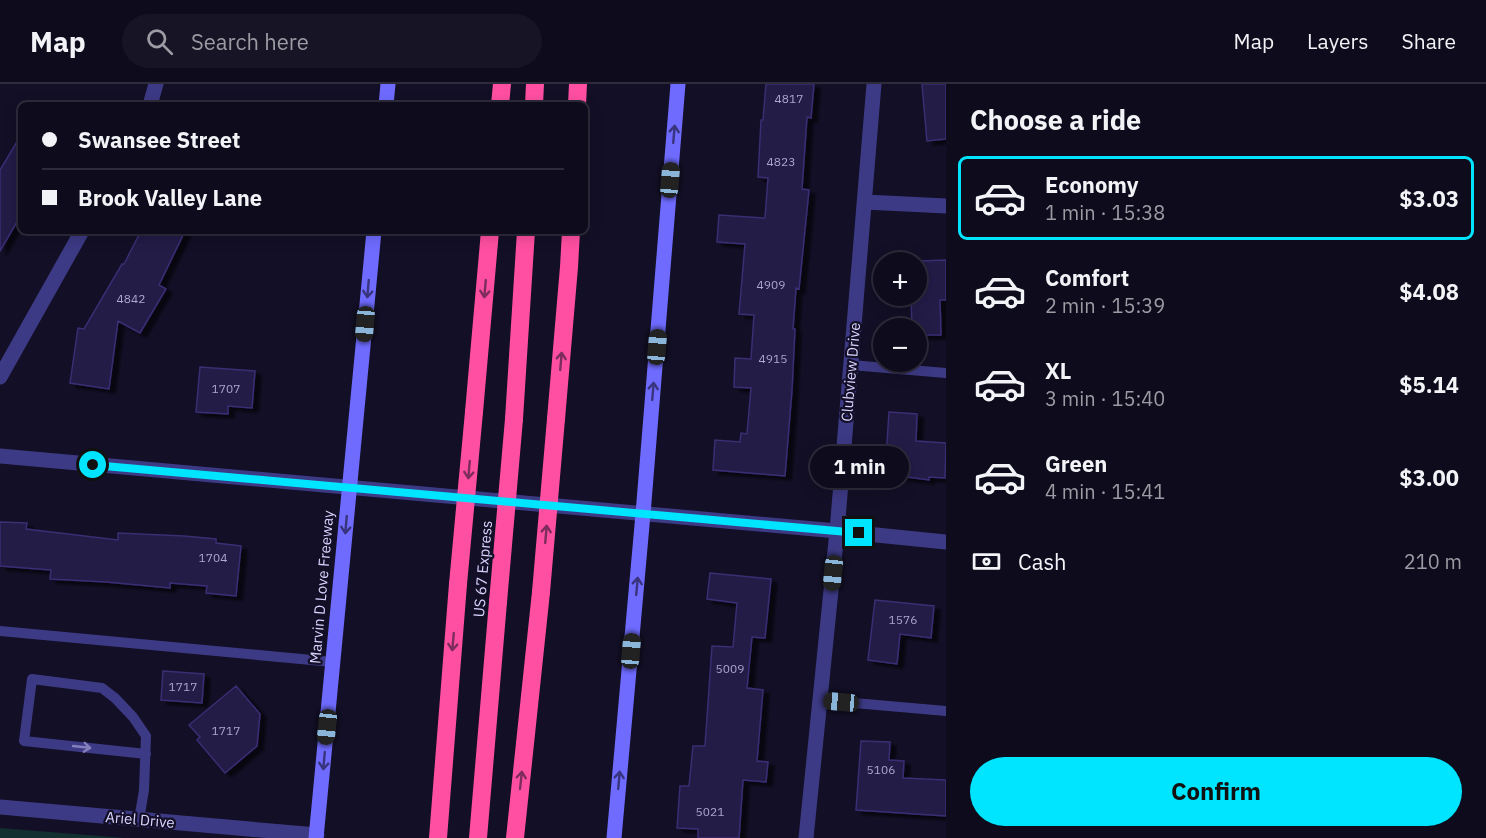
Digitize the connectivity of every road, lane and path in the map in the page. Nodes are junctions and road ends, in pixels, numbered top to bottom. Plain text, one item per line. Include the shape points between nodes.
1 (156, 84) edge
2 (388, 84) edge
3 (502, 84) edge
4 (535, 84) edge
5 (578, 84) edge
6 (678, 84) edge
7 (874, 84) edge
8 (151, 102) edge
9 (386, 102) edge
10 (500, 102) edge
11 (534, 102) edge
12 (577, 102) edge
13 (865, 202) junction
14 (946, 206) edge
15 (80, 234) edge
16 (374, 234) edge
17 (489, 234) edge
18 (526, 234) edge
19 (571, 234) edge
20 (851, 365) junction
21 (946, 373) edge
22 (0, 377) edge
23 (0, 456) edge
24 (350, 488) junction
25 (644, 514) junction
26 (837, 531) junction
27 (946, 542) edge
28 (0, 631) edge
29 (333, 662) junction
30 (820, 700) junction
31 (946, 711) edge
32 (146, 754) junction
33 (0, 807) edge
34 (139, 820) junction
35 (316, 837) edge
36 (438, 838) edge
37 (478, 838) edge
38 (515, 838) edge
39 (614, 838) edge
40 (806, 838) edge

1 - 8 street
2 - 9 main road
3 - 10 highway
4 - 11 highway
5 - 12 highway
25 -> 6 main road
7 - 13 street, Clubview Drive
13 - 14 street
13 - 20 street, Clubview Drive
15 - 22 street
16 -> 24 main road, Marvin D Love Freeway
17 -> 36 highway, bridge
18 - 37 highway, US 67 Express, bridge
38 -> 19 highway, bridge
20 - 21 lane
20 - 26 street, Clubview Drive
23 - 24 street
24 - 25 street
24 -> 29 main road, Marvin D Love Freeway
25 - 26 street
39 -> 25 main road
26 - 27 street
26 - 30 street, Clubview Drive
28 - 29 lane
29 -> 35 main road, Marvin D Love Freeway
30 - 31 lane
30 - 40 street, Clubview Drive
32 -> 32 lane via 146,736 133,717 102,688 32,679 24,741
32 - 34 lane
33 - 34 street, Ariel Drive
34 - 35 street, Ariel Drive

